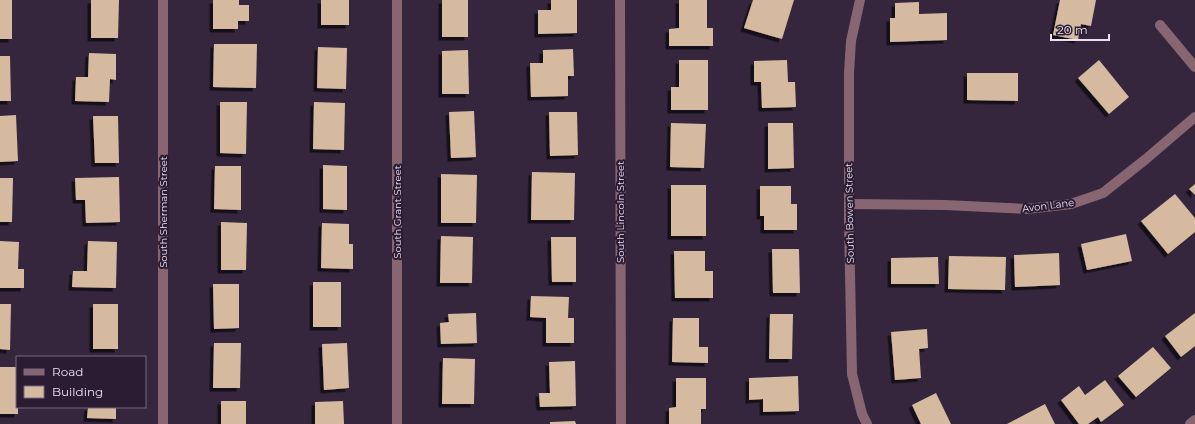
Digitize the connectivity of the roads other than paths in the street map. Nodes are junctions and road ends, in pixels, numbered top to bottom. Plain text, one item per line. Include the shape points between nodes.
1 (163, 0) edge
2 (396, 0) edge
3 (620, 0) edge
4 (860, 0) edge
5 (1160, 25) dead end
6 (1195, 67) edge
7 (1195, 117) edge
8 (849, 204) junction
9 (1195, 420) edge
10 (163, 424) edge
11 (397, 424) edge
12 (621, 424) edge
13 (867, 424) edge
14 (1190, 424) edge

1 - 10 street, South Sherman Street
2 - 11 street, South Grant Street
3 - 12 street, South Lincoln Street
4 - 8 street, South Bowen Street via 851,41 849,73
5 - 6 street
7 - 8 street, Avon Lane via 1103,193 1071,204 1027,209
8 - 13 street, South Bowen Street via 852,374
9 - 14 street

